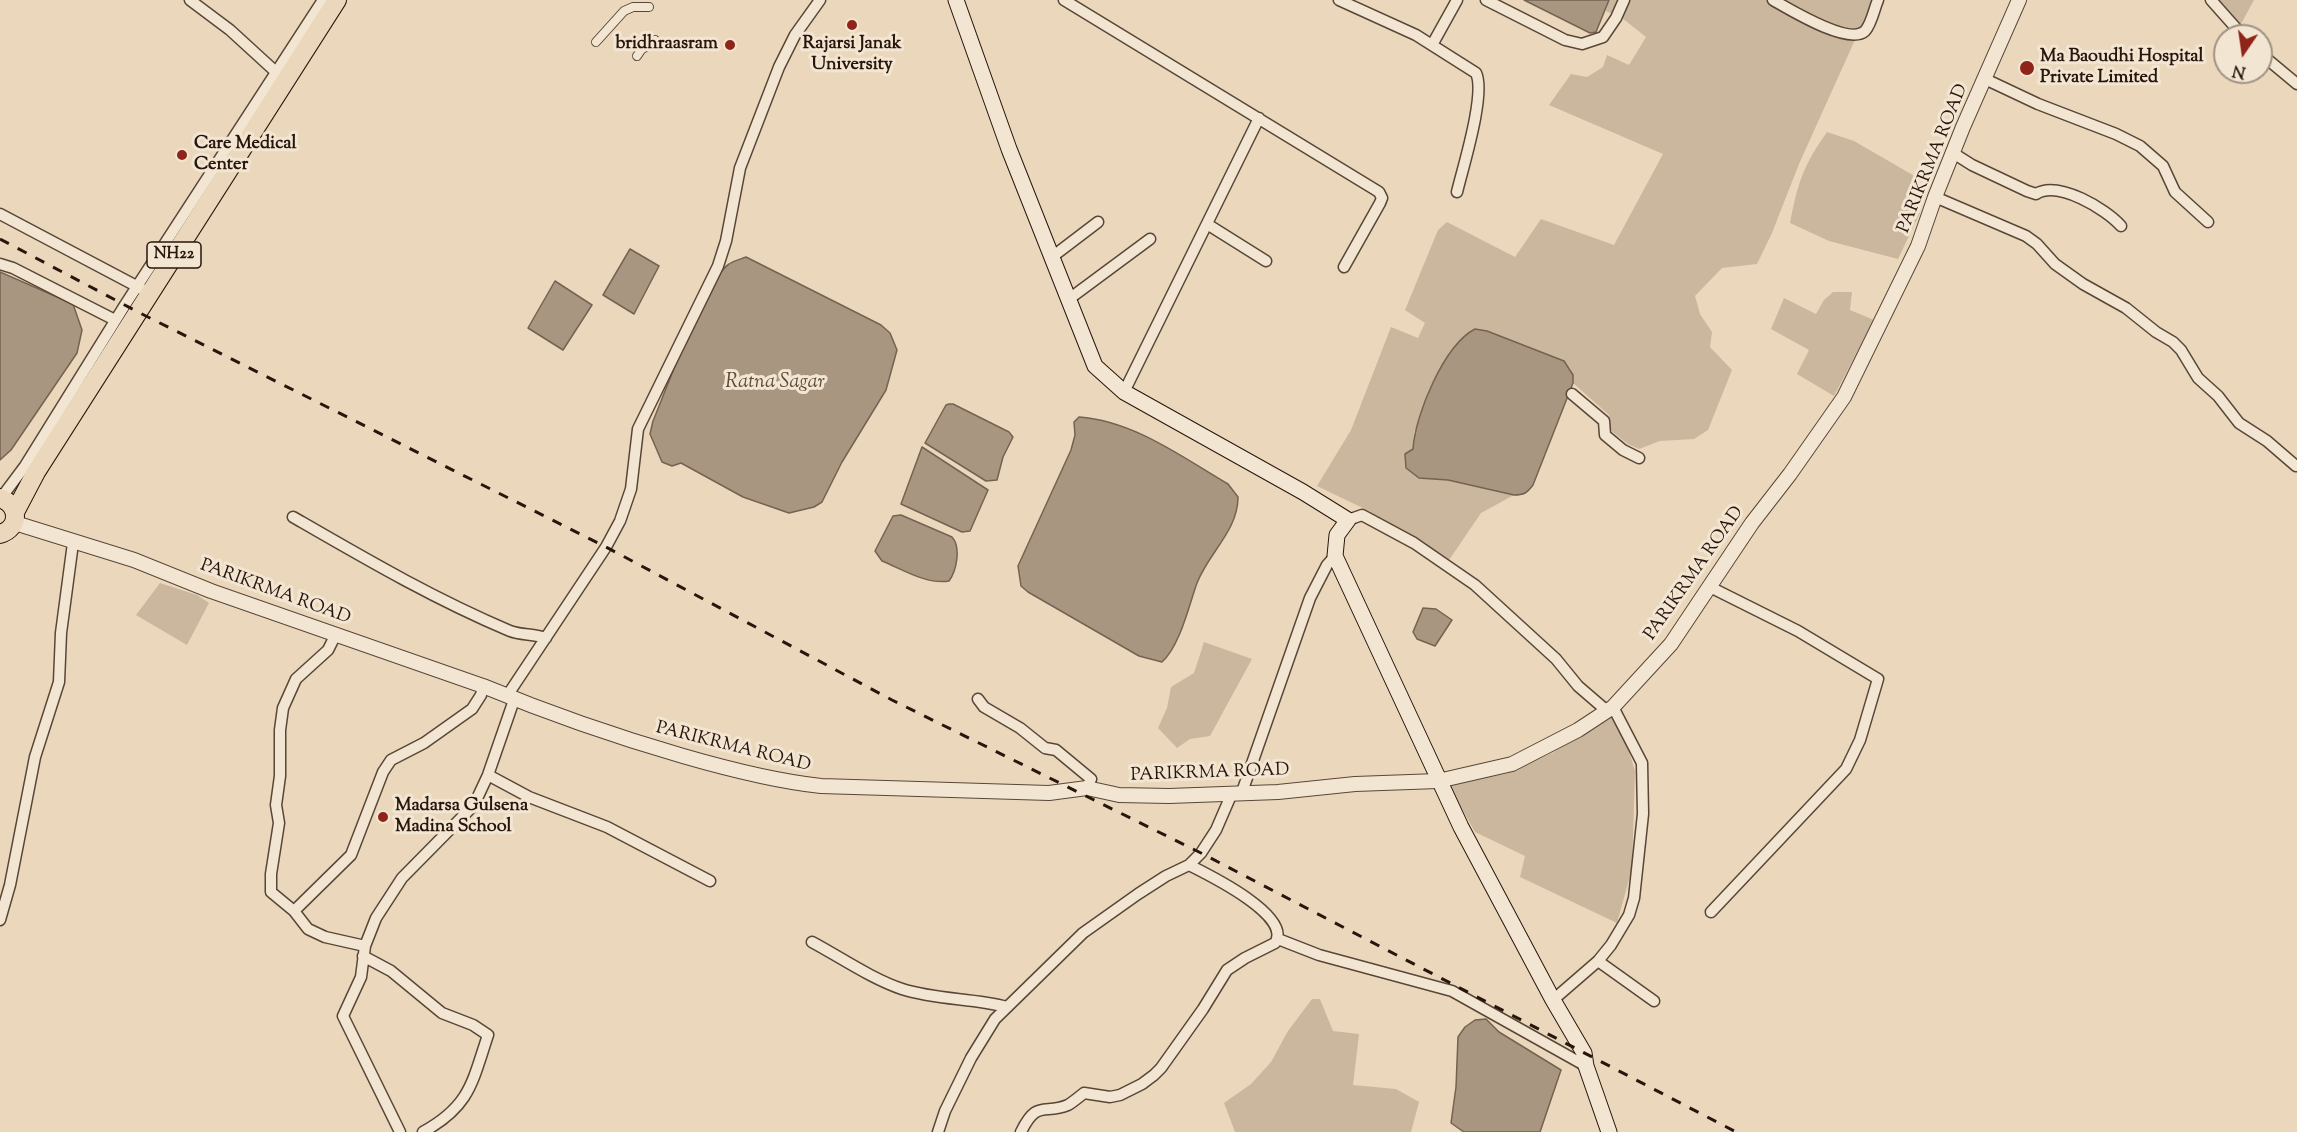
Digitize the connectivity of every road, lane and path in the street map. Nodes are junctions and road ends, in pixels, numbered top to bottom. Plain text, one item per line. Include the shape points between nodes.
1 (190, 0) edge
2 (323, 0) edge
3 (337, 0) edge
4 (820, 0) edge
5 (956, 0) edge
6 (1064, 0) edge
7 (1339, 0) edge
8 (1457, 0) edge
9 (1486, 0) edge
10 (1624, 0) edge
11 (1773, 0) edge
12 (1878, 0) edge
13 (2019, 0) edge
14 (2211, 0) edge
15 (649, 7) dead end
16 (2232, 24) edge
17 (654, 40) dead end
18 (596, 42) dead end
19 (1432, 45) junction
20 (637, 56) dead end
21 (2273, 64) edge
22 (276, 73) junction
23 (1985, 79) junction
24 (2297, 84) edge
25 (1259, 118) junction
26 (1953, 153) junction
27 (1457, 192) dead end
28 (1935, 197) junction
29 (0, 214) edge
30 (1098, 222) dead end
31 (2208, 222) dead end
32 (1207, 224) junction
33 (2121, 226) dead end
34 (1150, 239) dead end
35 (1052, 257) junction
36 (1266, 261) dead end
37 (0, 264) edge
38 (1344, 267) dead end
39 (144, 290) junction
40 (1069, 298) junction
41 (115, 320) junction
42 (1124, 392) junction
43 (1572, 394) dead end
44 (1639, 458) dead end
45 (2296, 466) edge
46 (1, 498) edge
47 (293, 517) dead end
48 (15, 518) junction
49 (1348, 520) junction
50 (0, 534) edge
51 (73, 543) junction
52 (1335, 556) junction
53 (1710, 587) junction
54 (336, 634) junction
55 (546, 638) junction
56 (483, 686) junction
57 (511, 698) junction
58 (978, 699) dead end
59 (1610, 709) junction
60 (488, 775) junction
61 (1438, 781) junction
62 (1087, 788) junction
63 (1237, 793) junction
64 (1189, 865) junction
65 (710, 881) dead end
66 (294, 911) junction
67 (1711, 912) dead end
68 (0, 920) edge
69 (1278, 939) junction
70 (812, 942) dead end
71 (364, 951) junction
72 (1598, 961) junction
73 (1552, 1000) junction
74 (1654, 1000) dead end
75 (1007, 1007) junction
76 (1586, 1066) junction
77 (400, 1132) edge
78 (423, 1132) edge
79 (938, 1132) edge
80 (1021, 1132) edge
81 (1609, 1132) edge

1 - 22 street via 230,30
2 - 22 street, NH22
3 - 39 highway, NH22
4 - 55 street via 795,35 779,67 740,168 718,266 638,429 631,489 620,521
5 - 35 main road
6 - 25 street
7 - 19 street
8 - 19 street
9 - 10 street via 1565,40 1582,44 1603,37
11 - 12 street via 1809,21 1849,35 1864,31
13 - 23 street, PARIKRMA ROAD
14 - 16 street
15 - 18 street via 624,11
17 - 20 street
19 - 27 street via 1478,78 1472,134
21 - 24 street
22 - 39 street, NH22
23 - 26 street, PARIKRMA ROAD
23 - 31 street via 2140,146 2163,166 2175,192
25 - 32 street
25 - 38 street via 1375,188 1382,196
26 - 28 street, PARIKRMA ROAD
26 - 33 street via 2027,191 2055,191 2080,198 2100,208
28 - 45 street via 2026,236 2073,277 2173,342 2198,378 2239,423
28 - 53 street, PARIKRMA ROAD via 1918,246 1844,397
29 - 39 street
30 - 35 street
32 - 36 street
32 - 42 street
34 - 40 street
35 - 40 main road
37 - 41 street
39 - 41 street, NH22
39 - 48 highway, NH22 via 36,472
40 - 42 main road via 1095,366
41 - 46 street, NH22
42 - 49 main road
43 - 44 street via 1604,420 1605,435
46 - 48 highway, NH22 via 12,506
47 - 55 street via 462,610 512,632
48 - 50 highway, NH22 via 7,532
48 - 51 street, PARIKRMA ROAD
49 - 52 main road via 1337,535
49 - 59 street via 1362,515 1386,527 1475,585 1556,659 1578,686
51 - 54 street, PARIKRMA ROAD via 134,560
51 - 68 street via 59,682 35,757
52 - 61 main road
52 - 63 street via 1310,598
53 - 59 street, PARIKRMA ROAD via 1671,644
53 - 67 street via 1798,631 1878,679 1860,740 1846,769
54 - 56 street, PARIKRMA ROAD
54 - 66 street via 328,650 296,679 283,708 276,805 279,823 271,892
55 - 57 street
56 - 57 street, PARIKRMA ROAD
56 - 66 street via 472,709 392,760 383,772 351,855
57 - 60 street
57 - 62 street, PARIKRMA ROAD via 644,745 785,782 1049,793
58 - 62 street via 984,707 1079,768 1091,779
59 - 61 street, PARIKRMA ROAD via 1512,764
59 - 72 street via 1642,763 1643,814 1629,915
60 - 65 street via 530,797 607,826
60 - 71 street via 474,805 402,878 376,918
61 - 63 street, PARIKRMA ROAD
61 - 73 main road
62 - 63 street, PARIKRMA ROAD via 1119,795
63 - 64 street via 1201,853
64 - 69 street via 1255,904 1272,920
64 - 75 street via 1166,876 1083,933
66 - 71 street via 308,929
69 - 76 street via 1319,955 1452,992
69 - 80 street via 1227,970 1161,1068 1142,1084 1120,1095 1084,1093 1068,1104 1044,1108 1027,1120
70 - 75 street via 901,989
71 - 77 street via 360,977 343,1016
71 - 78 street via 442,1013 488,1035 469,1092 443,1120
72 - 73 street
72 - 74 street
73 - 76 main road via 1584,1053
75 - 79 street via 995,1019 971,1059
76 - 81 main road

